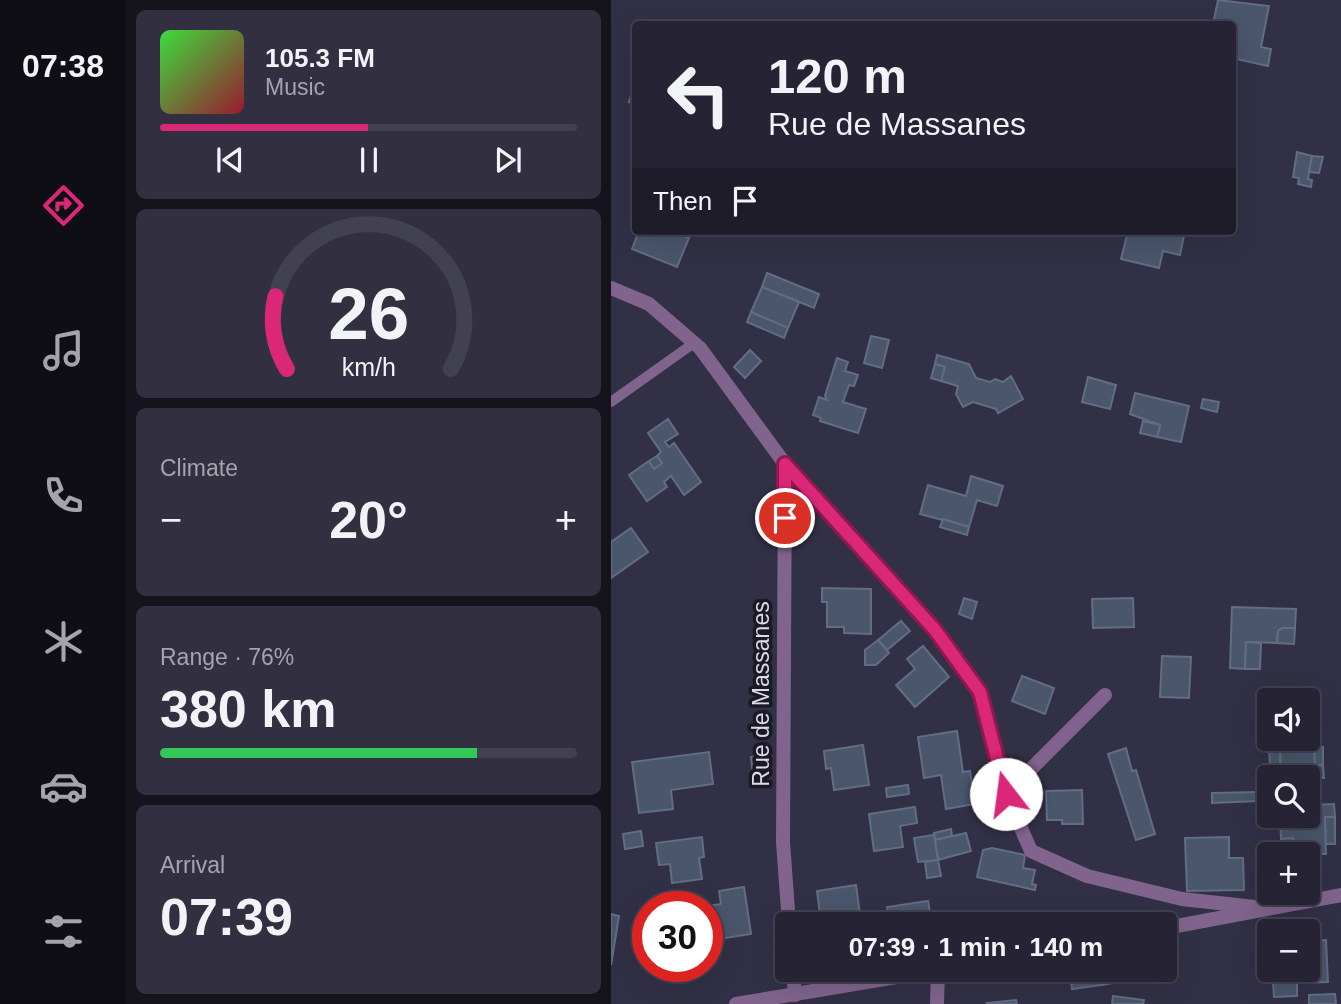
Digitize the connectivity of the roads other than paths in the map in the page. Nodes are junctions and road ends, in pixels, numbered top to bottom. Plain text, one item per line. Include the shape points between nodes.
1 (611, 288) edge
2 (694, 343) junction
3 (611, 402) edge
4 (785, 464) junction
5 (1105, 695) dead end
6 (1006, 794) junction
7 (1341, 895) edge
8 (1269, 909) junction
9 (788, 912) edge
10 (1177, 926) edge
11 (794, 982) edge
12 (869, 982) edge
13 (938, 982) edge
14 (795, 995) junction
15 (736, 1004) edge
16 (937, 1004) edge

1 - 2 street via 649,304
2 - 3 lane
2 - 4 street
4 - 6 street via 935,630 980,692
4 - 9 street, Rue de Massanes via 783,842
5 - 6 street
6 - 8 street via 1031,851 1087,876 1182,899
7 - 8 street
8 - 10 street
11 - 14 street
12 - 14 street
13 - 16 street
14 - 15 street

